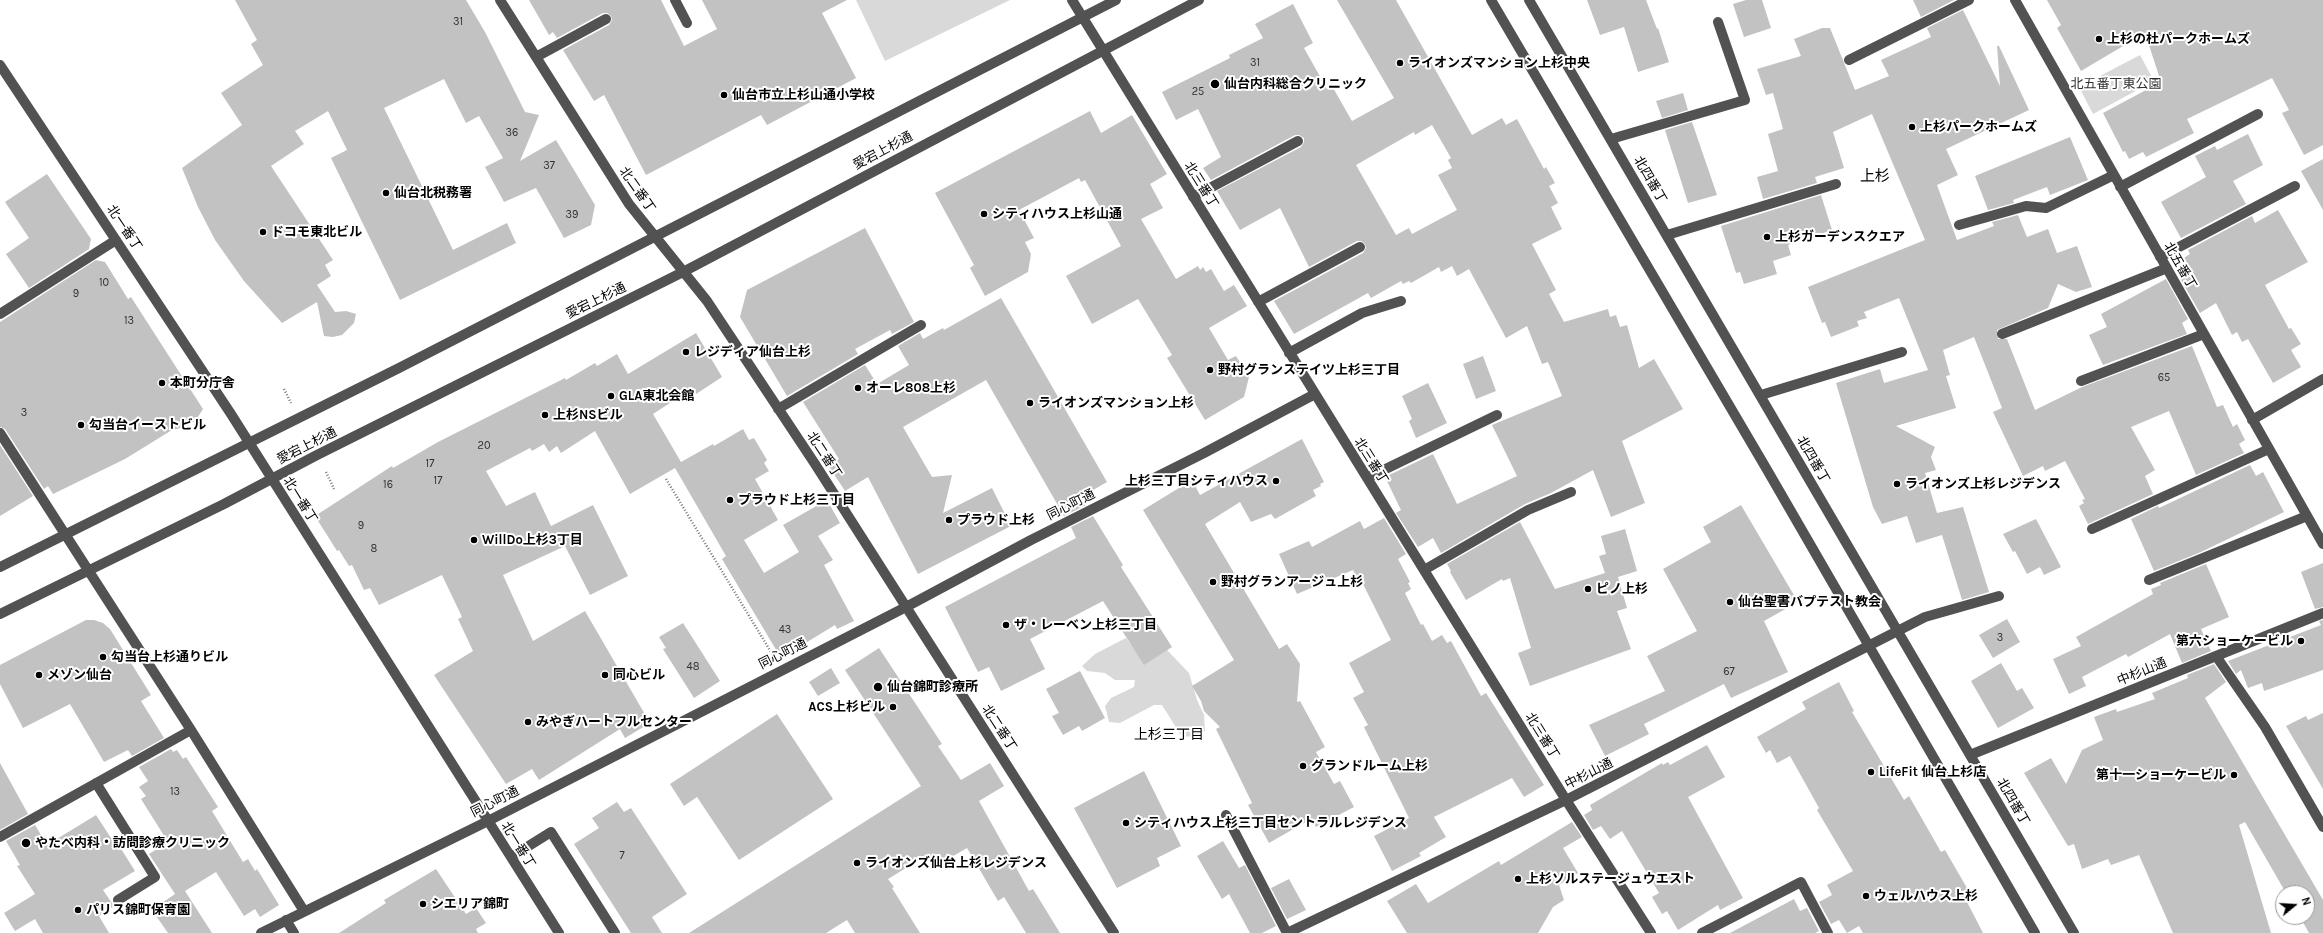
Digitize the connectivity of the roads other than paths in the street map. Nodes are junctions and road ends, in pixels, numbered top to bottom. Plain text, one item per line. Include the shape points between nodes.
1 (500, 0) edge
2 (675, 0) edge
3 (1072, 0) edge
4 (1116, 0) edge
5 (1199, 0) edge
6 (1491, 0) edge
7 (1529, 0) edge
8 (1969, 0) edge
9 (2015, 0) edge
10 (1083, 18) junction
11 (606, 19) dead end
12 (1718, 22) dead end
13 (687, 23) dead end
14 (1102, 50) junction
15 (536, 57) junction
16 (1849, 60) dead end
17 (0, 65) edge
18 (2258, 114) dead end
19 (1610, 139) junction
20 (1298, 141) dead end
21 (2114, 175) junction
22 (1836, 184) dead end
23 (2295, 186) dead end
24 (2120, 187) junction
25 (1193, 197) junction
26 (1959, 225) dead end
27 (1666, 235) junction
28 (656, 238) junction
29 (116, 240) junction
30 (1360, 247) dead end
31 (2160, 257) junction
32 (2167, 268) junction
33 (683, 272) junction
34 (1401, 301) dead end
35 (1258, 302) junction
36 (0, 314) edge
37 (921, 325) dead end
38 (2002, 334) dead end
39 (2204, 334) junction
40 (1902, 352) dead end
41 (1289, 353) junction
42 (2323, 379) edge
43 (2082, 381) dead end
44 (1315, 394) junction
45 (1760, 395) junction
46 (778, 409) junction
47 (1497, 415) dead end
48 (2252, 420) junction
49 (0, 433) edge
50 (250, 443) junction
51 (2269, 449) junction
52 (1367, 478) junction
53 (271, 479) junction
54 (1571, 492) dead end
55 (2307, 516) junction
56 (2092, 528) dead end
57 (66, 535) junction
58 (2323, 544) edge
59 (0, 567) edge
60 (1424, 570) junction
61 (88, 572) junction
62 (2149, 580) dead end
63 (1999, 596) dead end
64 (906, 607) junction
65 (2323, 613) edge
66 (0, 614) edge
67 (1898, 630) junction
68 (1870, 645) junction
69 (2216, 656) junction
70 (191, 730) junction
71 (1970, 755) junction
72 (96, 783) junction
73 (1566, 800) junction
74 (1226, 815) dead end
75 (488, 820) junction
76 (2323, 827) edge
77 (0, 837) edge
78 (511, 857) junction
79 (118, 900) dead end
80 (304, 911) junction
81 (286, 920) junction
82 (261, 933) edge
83 (294, 933) edge
84 (559, 933) edge
85 (615, 933) edge
86 (1114, 933) edge
87 (1287, 933) edge
88 (1651, 933) edge
89 (1702, 933) edge
90 (1828, 933) edge
91 (2036, 933) edge
92 (2074, 933) edge

1 - 15 street, 北二番丁
2 - 13 street
3 - 10 street, 北三番丁
4 - 10 street, 愛宕上杉通
5 - 14 street, 愛宕上杉通
6 - 68 street
7 - 19 street, 北四番丁
8 - 16 street
9 - 21 street, 北五番丁
10 - 14 street, 北三番丁
10 - 28 street, 愛宕上杉通
11 - 15 street
12 - 19 street via 1745,100
14 - 25 street, 北三番丁
14 - 33 street, 愛宕上杉通
15 - 28 street, 北二番丁 via 629,204
17 - 29 street, 北一番丁
18 - 24 street
19 - 27 street, 北四番丁
20 - 25 street
21 - 24 street, 北五番丁
21 - 26 street via 2046,208 2026,206
22 - 27 street
23 - 31 street
24 - 31 street, 北五番丁
25 - 35 street, 北三番丁
27 - 45 street, 北四番丁
28 - 33 street, 北二番丁
28 - 50 street, 愛宕上杉通
29 - 36 street
29 - 50 street, 北一番丁
30 - 35 street
31 - 32 street, 北五番丁
32 - 38 street
32 - 39 street, 北五番丁
33 - 46 street, 北二番丁 via 707,301
33 - 53 street, 愛宕上杉通
34 - 41 street via 1362,313
35 - 41 street, 北三番丁
37 - 46 street
39 - 43 street
39 - 48 street, 北五番丁
40 - 45 street
41 - 44 street, 北三番丁
42 - 48 street
44 - 52 street, 北三番丁
44 - 64 street, 同心町通
45 - 67 street, 北四番丁
46 - 64 street, 北二番丁
47 - 52 street
48 - 51 street, 北五番丁
49 - 57 street
50 - 53 street, 北一番丁
50 - 57 street, 愛宕上杉通
51 - 55 street, 北五番丁
51 - 56 street
52 - 60 street, 北三番丁
53 - 61 street, 愛宕上杉通
53 - 75 street, 北一番丁
54 - 60 street via 1528,510
55 - 58 street, 北五番丁
55 - 62 street
57 - 59 street, 愛宕上杉通
57 - 61 street
60 - 73 street, 北三番丁
61 - 66 street, 愛宕上杉通
61 - 70 street
63 - 67 street, 中杉山通 via 1925,617
64 - 75 street, 同心町通
64 - 86 street, 北二番丁
65 - 69 street, 中杉山通
67 - 68 street, 中杉山通
67 - 71 street, 北四番丁
68 - 73 street, 中杉山通
68 - 91 street
69 - 71 street, 中杉山通
69 - 76 street via 2265,727
70 - 72 street
70 - 80 street
71 - 92 street, 北四番丁
72 - 77 street
72 - 79 street via 155,877
73 - 87 street, 中杉山通
73 - 88 street, 北三番丁
74 - 87 street
75 - 78 street, 北一番丁
75 - 80 street, 同心町通
78 - 84 street, 北一番丁
78 - 85 street via 551,832
80 - 81 street, 同心町通
81 - 82 street, 同心町通
81 - 83 street
89 - 90 street via 1801,882

